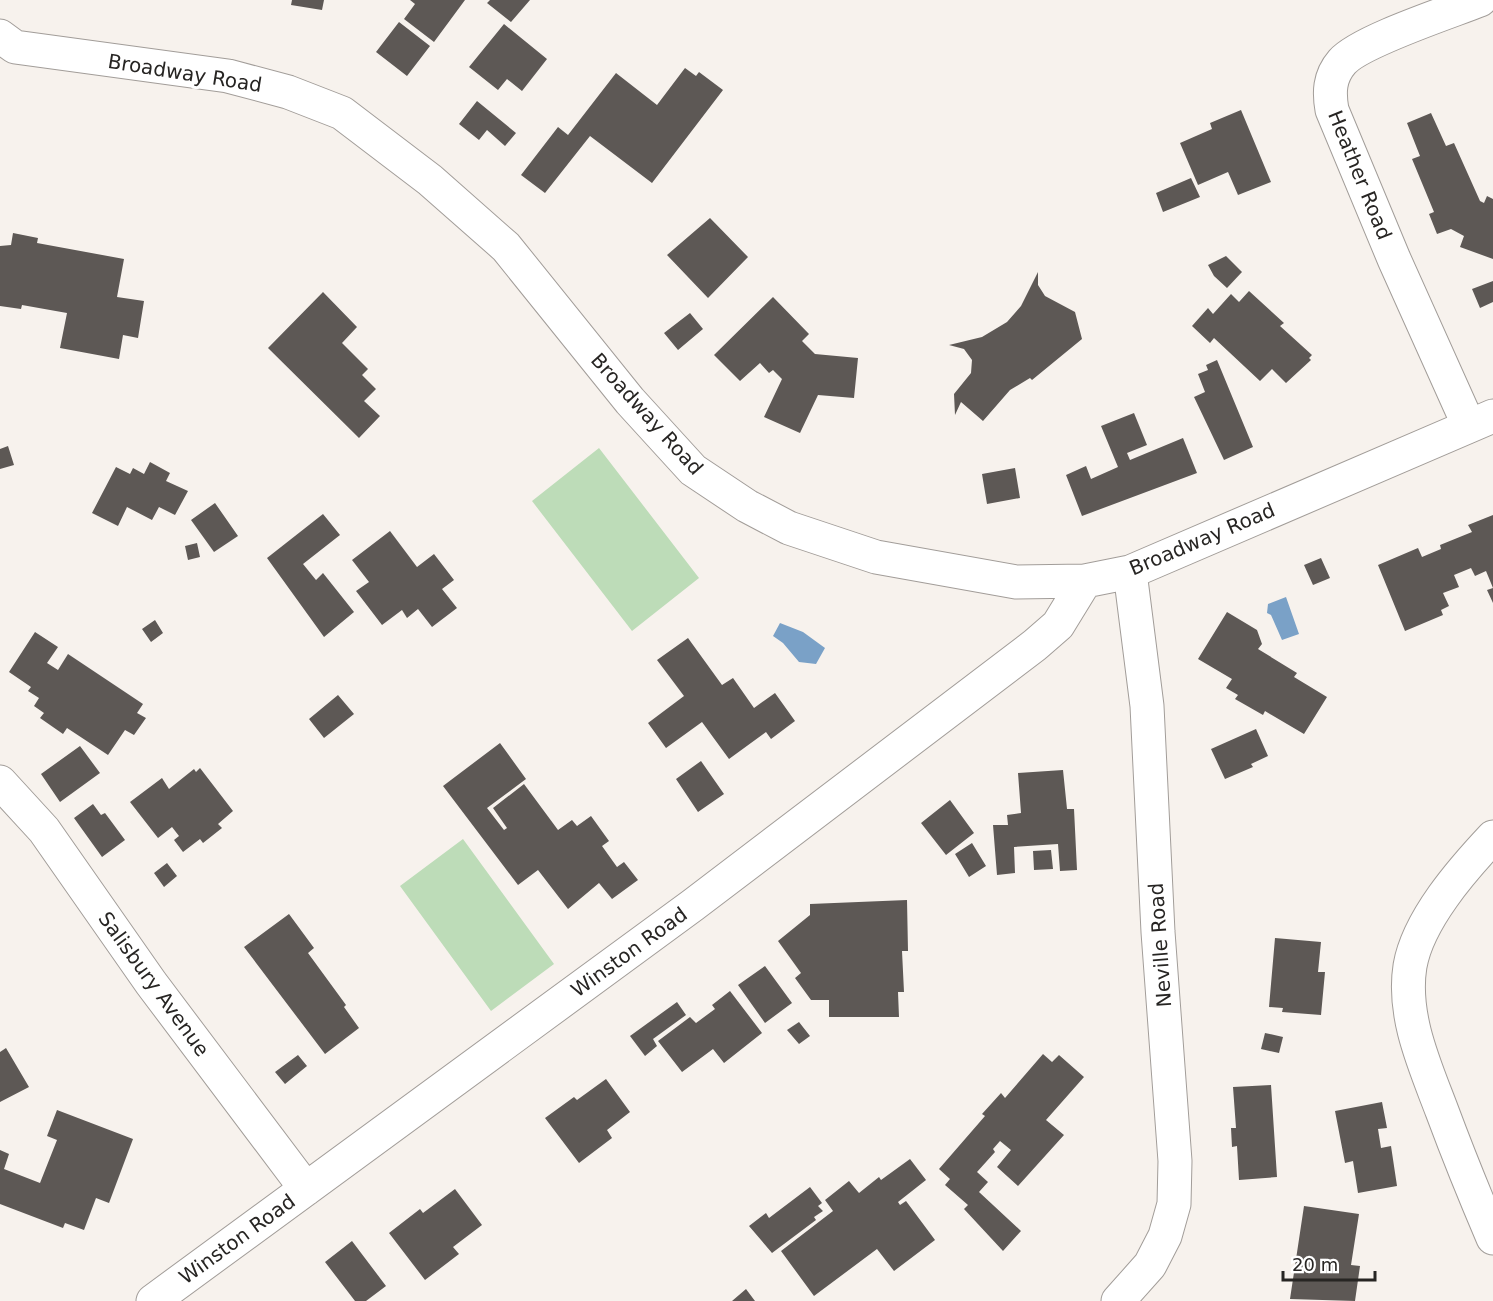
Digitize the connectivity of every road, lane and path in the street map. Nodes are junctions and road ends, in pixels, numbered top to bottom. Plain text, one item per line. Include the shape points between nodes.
1 (1480, 0) edge
2 (5, 44) edge
3 (1481, 421) edge
4 (1130, 572) junction
5 (1085, 581) junction
6 (0, 783) edge
7 (1493, 837) edge
8 (306, 1189) junction
9 (1493, 1238) edge
10 (153, 1301) edge
11 (1118, 1301) edge

1 - 3 street, Heather Road via 1359,49 1341,63 1329,94 1332,110 1394,259
2 - 5 street, Broadway Road via 228,76 288,92 342,113 430,180 506,247 630,401 693,470 747,506 789,528 876,557 1016,582
3 - 4 street, Broadway Road
4 - 5 street, Broadway Road
4 - 11 street, Neville Road via 1147,706 1158,932 1176,1161 1174,1204 1165,1236 1150,1265
5 - 8 street, Winston Road via 1058,625 1035,645 693,905
6 - 8 street, Salisbury Avenue via 44,830 151,983
7 - 9 street via 1462,871 1430,919 1410,965 1409,1000 1420,1051
8 - 10 street, Winston Road

